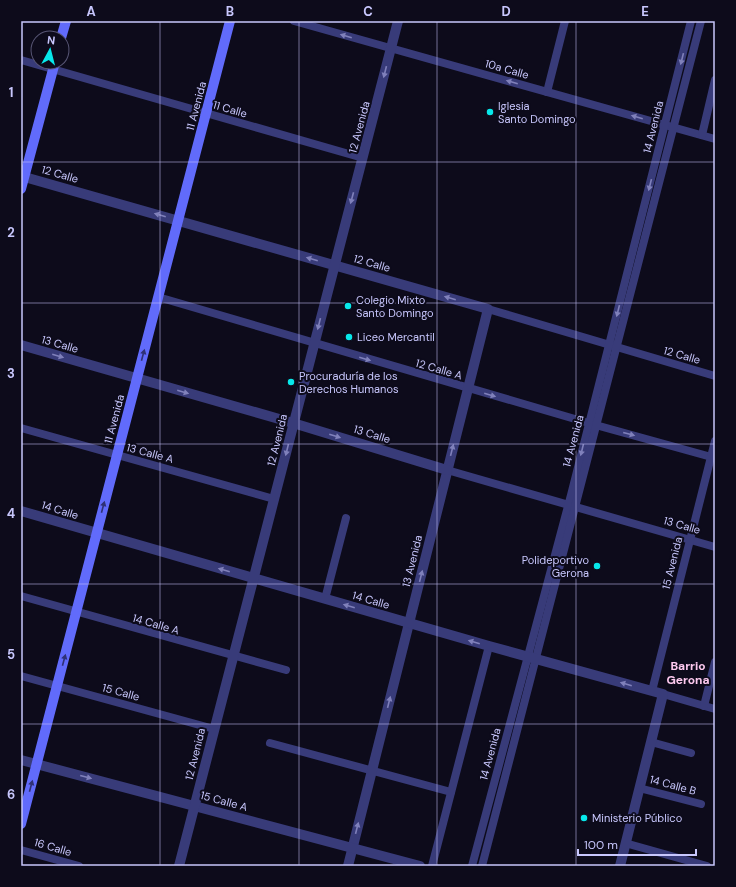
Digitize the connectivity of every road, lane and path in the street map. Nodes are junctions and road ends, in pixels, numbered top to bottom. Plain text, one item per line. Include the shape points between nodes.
1 (230, 21) edge
2 (294, 21) edge
3 (398, 21) edge
4 (565, 21) edge
5 (691, 21) edge
6 (701, 21) edge
7 (391, 48) junction
8 (53, 70) edge
9 (67, 70) edge
10 (715, 80) edge
11 (547, 92) junction
12 (206, 113) junction
13 (669, 126) junction
14 (702, 135) junction
15 (715, 139) edge
16 (363, 158) junction
17 (23, 176) edge
18 (21, 189) edge
19 (178, 220) junction
20 (334, 265) junction
21 (158, 297) junction
22 (488, 309) junction
23 (314, 344) junction
24 (21, 345) edge
25 (612, 347) junction
26 (715, 376) edge
27 (137, 379) junction
28 (468, 388) junction
29 (293, 423) junction
30 (593, 424) junction
31 (21, 428) edge
32 (715, 441) edge
33 (117, 456) junction
34 (713, 458) edge
35 (447, 470) junction
36 (274, 499) junction
37 (571, 506) junction
38 (21, 511) edge
39 (346, 518) dead end
40 (97, 534) junction
41 (690, 540) junction
42 (715, 547) edge
43 (253, 578) junction
44 (21, 596) edge
45 (325, 599) junction
46 (76, 612) junction
47 (409, 623) junction
48 (489, 646) junction
49 (233, 657) junction
50 (531, 657) junction
51 (715, 662) edge
52 (286, 670) dead end
53 (21, 676) edge
54 (57, 686) junction
55 (652, 691) junction
56 (663, 694) junction
57 (704, 706) junction
58 (715, 709) edge
59 (214, 729) junction
60 (651, 742) junction
61 (270, 744) dead end
62 (691, 753) dead end
63 (21, 760) edge
64 (37, 764) junction
65 (372, 771) junction
66 (639, 788) junction
67 (451, 792) junction
68 (701, 804) dead end
69 (195, 806) junction
70 (21, 824) edge
71 (625, 843) junction
72 (352, 848) junction
73 (21, 850) edge
74 (393, 863) edge
75 (79, 866) edge
76 (179, 866) edge
77 (348, 866) edge
78 (420, 866) edge
79 (432, 866) edge
80 (472, 866) edge
81 (482, 866) edge
82 (620, 866) edge
83 (707, 866) edge

1 - 12 main road, 11 Avenida
7 -> 2 street, 10a Calle
3 - 7 street, 12 Avenida
4 - 11 street
5 -> 13 street, 14 Avenida
6 - 13 street
11 -> 7 street, 10a Calle
7 -> 16 street, 12 Avenida
8 - 17 main road
9 - 12 street, 11 Calle
10 - 14 street
13 -> 11 street, 10a Calle
12 - 16 street, 11 Calle
12 - 19 main road, 11 Avenida
13 - 14 street, 10a Calle
13 - 25 street, 14 Avenida
14 - 15 street, 10a Calle
16 -> 20 street, 12 Avenida
17 - 18 main road
19 -> 17 street, 12 Calle
20 -> 19 street, 12 Calle
19 - 21 main road, 11 Avenida
22 -> 20 street, 12 Calle
20 -> 23 street, 12 Avenida
21 - 23 street, 12 Calle A
27 -> 21 main road, 11 Avenida
22 - 25 street, 12 Calle
22 - 28 street, 13 Avenida
23 -> 28 street, 12 Calle A
23 - 29 street, 12 Avenida
24 -> 27 street, 13 Calle
25 - 26 street, 12 Calle
25 - 30 street, 14 Avenida
27 -> 29 street, 13 Calle
27 - 33 main road, 11 Avenida
28 -> 30 street, 12 Calle A
35 -> 28 street, 13 Avenida
29 -> 35 street, 13 Calle
29 -> 36 street, 12 Avenida
30 -> 34 street, 12 Calle A
30 - 37 street, 14 Avenida
31 - 33 street, 13 Calle A
32 - 34 street, 15 Avenida
33 - 36 street, 13 Calle A
40 -> 33 main road, 11 Avenida
34 - 41 street, 15 Avenida
35 - 37 street, 13 Calle
47 -> 35 street, 13 Avenida
36 - 43 street, 12 Avenida
37 - 41 street, 13 Calle
37 - 50 street, 14 Avenida
38 - 40 street, 14 Calle
39 - 45 street
43 -> 40 street, 14 Calle
40 - 46 main road, 11 Avenida
41 - 42 street, 13 Calle
41 - 55 street, 15 Avenida
43 - 45 street, 14 Calle
43 - 49 street, 12 Avenida
44 - 46 street, 14 Calle A
47 -> 45 street, 14 Calle
46 - 49 street, 14 Calle A
54 -> 46 main road, 11 Avenida
48 -> 47 street, 14 Calle
65 -> 47 street, 13 Avenida
48 - 50 street, 14 Calle
48 - 67 street
49 - 52 street, 14 Calle A
49 - 59 street, 12 Avenida
55 -> 50 street, 14 Calle
50 - 80 street, 14 Avenida
50 - 81 street, 14 Avenida
51 - 57 street
53 - 54 street, 15 Calle
54 - 59 street, 15 Calle
54 - 64 main road, 11 Avenida
55 - 56 street, 14 Calle
56 - 57 street, 14 Calle
56 - 60 street
57 - 58 street, 14 Calle
59 - 69 street, 12 Avenida
60 - 62 street
60 - 66 street
61 - 65 street
63 - 64 street, 15 Calle A
64 -> 69 street, 15 Calle A
70 -> 64 main road, 11 Avenida
65 - 67 street
72 -> 65 street, 13 Avenida
66 - 68 street, 14 Calle B
66 - 71 street
67 - 79 street
69 - 72 street, 15 Calle A
69 - 76 street, 12 Avenida
71 - 82 street
71 - 83 street
72 - 74 street, 15 Calle A
72 - 77 street, 13 Avenida
73 - 75 street, 16 Calle
74 - 78 street, 15 Calle A

